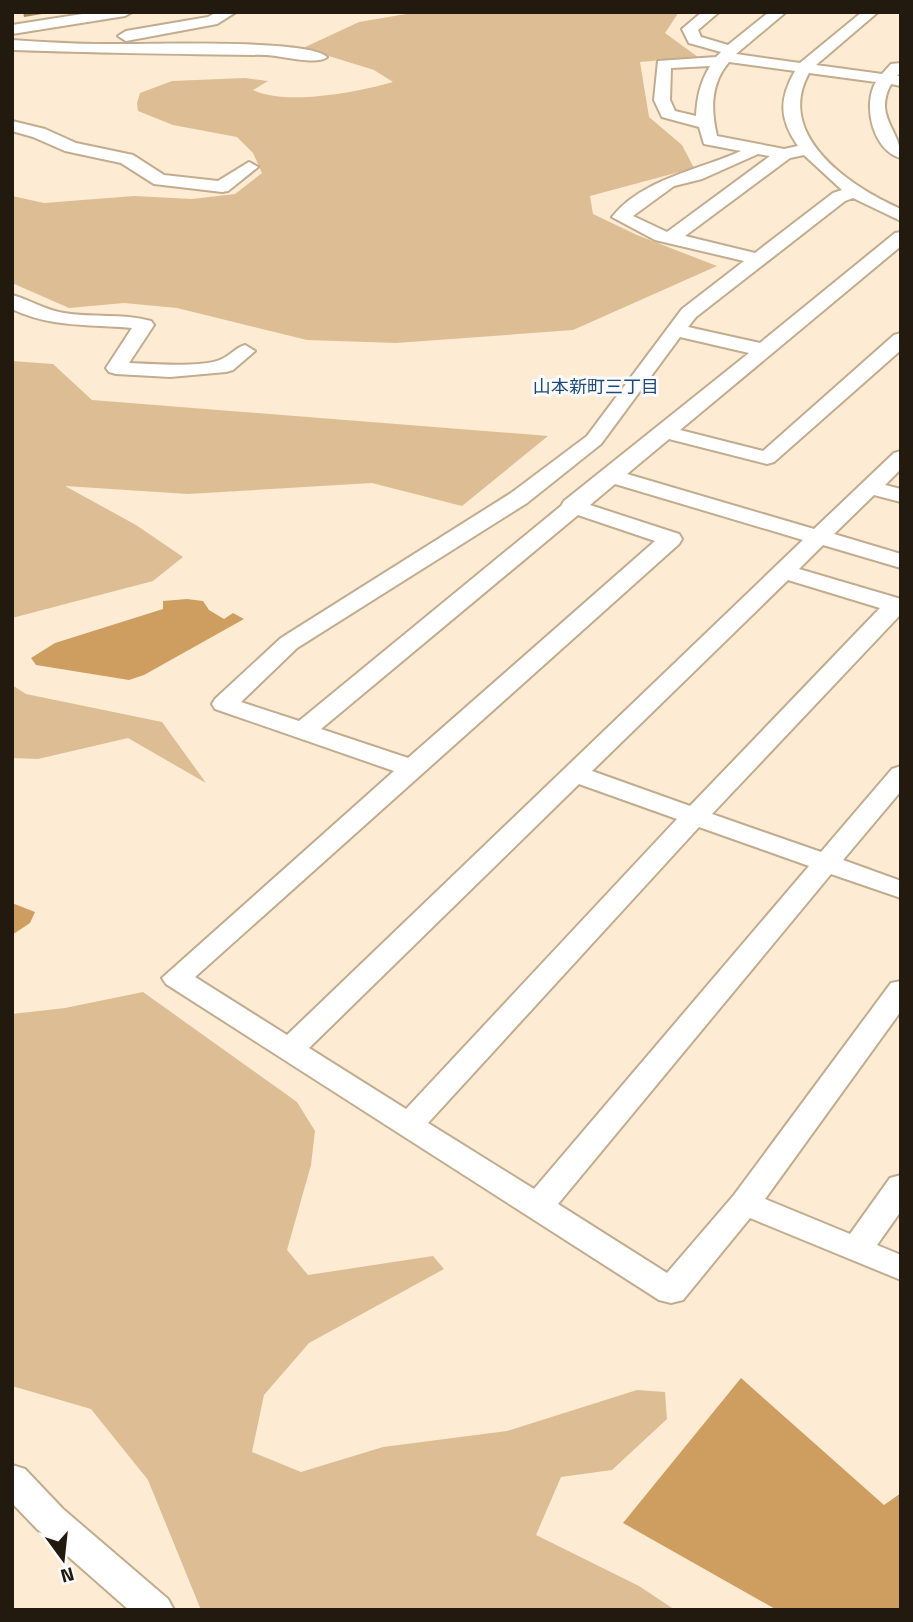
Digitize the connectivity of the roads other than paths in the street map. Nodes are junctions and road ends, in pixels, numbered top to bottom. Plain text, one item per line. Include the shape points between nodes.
1 (125, 12) edge
2 (229, 12) edge
3 (712, 12) edge
4 (779, 12) edge
5 (864, 13) edge
6 (12, 30) edge
7 (12, 45) edge
8 (79, 48) junction
9 (724, 56) junction
10 (319, 57) dead end
11 (901, 64) edge
12 (804, 68) junction
13 (892, 80) edge
14 (704, 123) junction
15 (12, 126) edge
16 (30, 131) junction
17 (12, 134) edge
18 (754, 149) junction
19 (807, 149) junction
20 (901, 153) edge
21 (784, 154) junction
22 (249, 167) dead end
23 (854, 192) junction
24 (901, 216) edge
25 (901, 237) edge
26 (671, 238) junction
27 (758, 259) junction
28 (12, 300) edge
29 (675, 330) junction
30 (901, 340) edge
31 (764, 350) junction
32 (245, 351) dead end
33 (665, 432) junction
34 (901, 457) edge
35 (612, 477) junction
36 (869, 487) junction
37 (901, 496) edge
38 (572, 506) junction
39 (819, 538) junction
40 (901, 561) edge
41 (783, 571) junction
42 (898, 606) edge
43 (303, 731) junction
44 (414, 769) junction
45 (575, 774) junction
46 (901, 774) edge
47 (695, 816) junction
48 (825, 863) junction
49 (901, 890) edge
50 (901, 990) edge
51 (289, 1050) junction
52 (409, 1125) junction
53 (901, 1186) edge
54 (745, 1203) junction
55 (537, 1207) junction
56 (858, 1249) junction
57 (901, 1268) edge
58 (12, 1479) edge
59 (155, 1610) edge

1 - 6 street
2 - 8 street via 212,21 85,43
3 - 9 street via 690,29 694,40
4 - 9 street
5 - 12 street
7 - 8 street
8 - 10 street via 259,49
9 - 12 street
9 - 14 street via 705,88
9 - 14 street via 663,64 662,100 668,114
11 - 13 street
12 - 13 street
12 - 19 street via 791,94 790,110
13 - 20 street via 876,97 876,116
14 - 18 street via 710,140
15 - 16 street
16 - 17 street
16 - 22 street via 71,147 127,159 160,180 222,187
18 - 21 street
18 - 26 street via 668,182 621,217
19 - 21 street
19 - 23 street
21 - 26 street
23 - 24 street
23 - 27 street via 839,197
25 - 31 street
26 - 27 street
27 - 29 street via 689,313
28 - 32 street via 32,312 69,320 144,325 116,368 170,371 226,366
29 - 31 street
29 - 43 street via 594,440 519,498 289,643 224,704
30 - 33 street via 767,458
31 - 33 street
33 - 35 street
34 - 36 street
35 - 38 street
35 - 39 street
36 - 37 street
36 - 39 street
38 - 43 street
38 - 44 street via 671,539
39 - 40 street
39 - 41 street
41 - 42 street
41 - 45 street
42 - 47 street
43 - 44 street
44 - 51 street via 176,978
45 - 47 street
45 - 51 street
46 - 48 street
47 - 48 street
47 - 52 street
48 - 49 street
48 - 55 street
50 - 54 street
51 - 52 street
52 - 55 street
53 - 56 street
54 - 55 street via 671,1291
54 - 56 street
56 - 57 street
58 - 59 street via 50,1519

